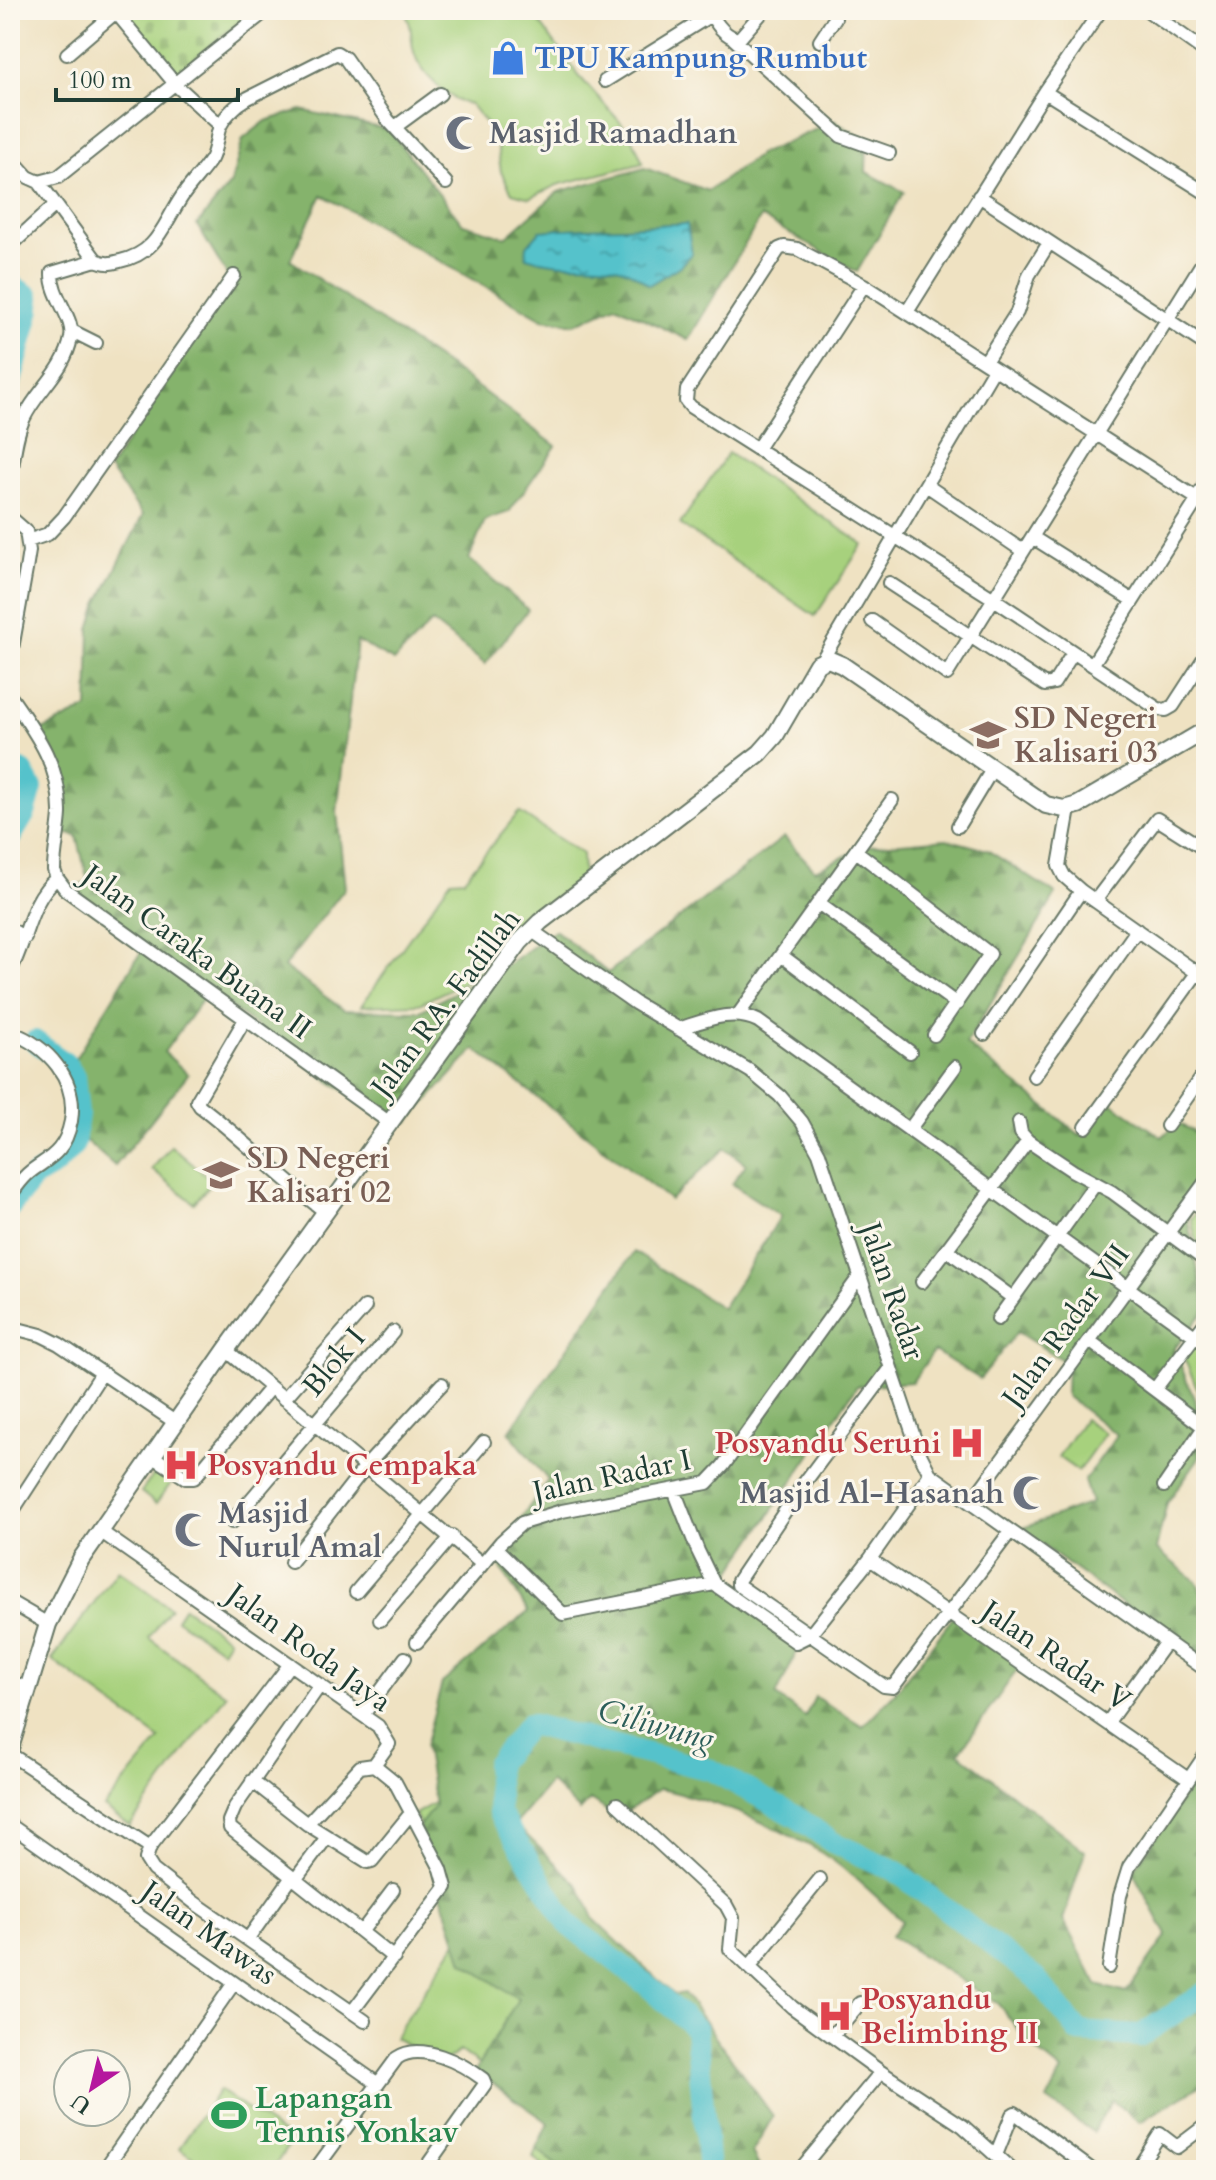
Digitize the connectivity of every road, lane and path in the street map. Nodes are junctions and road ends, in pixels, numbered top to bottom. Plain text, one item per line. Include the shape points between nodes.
1 (267, 10) edge
2 (764, 10) edge
3 (832, 10) edge
4 (1101, 10) edge
5 (1147, 10) edge
6 (115, 11) edge
7 (710, 12) edge
8 (736, 39) junction
9 (820, 41) dead end
10 (1206, 52) edge
11 (67, 54) dead end
12 (605, 81) dead end
13 (176, 85) junction
14 (1045, 92) junction
15 (440, 94) dead end
16 (220, 125) junction
17 (395, 127) junction
18 (889, 153) dead end
19 (10, 157) edge
20 (39, 182) junction
21 (446, 183) dead end
22 (1206, 193) edge
23 (979, 196) junction
24 (54, 206) junction
25 (1049, 243) junction
26 (10, 246) edge
27 (1206, 257) edge
28 (102, 262) junction
29 (234, 276) dead end
30 (864, 285) junction
31 (907, 312) junction
32 (1167, 319) junction
33 (72, 331) junction
34 (96, 343) dead end
35 (1206, 345) edge
36 (990, 366) junction
37 (1097, 433) junction
38 (757, 449) junction
39 (10, 479) edge
40 (926, 485) junction
41 (1203, 497) edge
42 (10, 517) edge
43 (895, 537) junction
44 (1032, 537) junction
45 (28, 541) junction
46 (1023, 551) junction
47 (889, 583) dead end
48 (994, 599) junction
49 (1132, 600) junction
50 (872, 621) dead end
51 (970, 636) junction
52 (1073, 653) junction
53 (1206, 655) edge
54 (10, 660) edge
55 (822, 660) junction
56 (1092, 665) junction
57 (10, 696) edge
58 (1206, 730) edge
59 (993, 768) junction
60 (892, 800) dead end
61 (1069, 809) junction
62 (958, 826) dead end
63 (1206, 850) edge
64 (856, 851) junction
65 (57, 878) junction
66 (1081, 891) junction
67 (1095, 901) junction
68 (818, 903) junction
69 (10, 929) edge
70 (531, 930) junction
71 (1137, 930) junction
72 (25, 938) junction
73 (781, 955) junction
74 (10, 971) edge
75 (1202, 976) edge
76 (957, 1004) junction
77 (738, 1015) junction
78 (244, 1021) junction
79 (678, 1029) junction
80 (10, 1032) edge
81 (984, 1034) dead end
82 (934, 1035) dead end
83 (910, 1052) dead end
84 (955, 1067) dead end
85 (1206, 1070) edge
86 (1034, 1076) dead end
87 (1202, 1085) edge
88 (1019, 1122) dead end
89 (390, 1123) junction
90 (1167, 1126) dead end
91 (1086, 1127) dead end
92 (909, 1130) junction
93 (1028, 1141) junction
94 (1206, 1181) edge
95 (1096, 1183) junction
96 (991, 1190) junction
97 (10, 1195) edge
98 (1191, 1201) junction
99 (1206, 1210) edge
100 (326, 1212) junction
101 (1167, 1232) junction
102 (1057, 1238) junction
103 (947, 1250) junction
104 (1206, 1261) edge
105 (859, 1277) junction
106 (922, 1282) dead end
107 (1125, 1288) junction
108 (1013, 1298) junction
109 (365, 1307) dead end
110 (998, 1319) dead end
111 (1206, 1322) edge
112 (10, 1327) edge
113 (393, 1332) dead end
114 (1201, 1340) edge
115 (1095, 1345) dead end
116 (226, 1350) junction
117 (890, 1368) junction
118 (102, 1373) junction
119 (442, 1384) dead end
120 (270, 1388) junction
121 (1155, 1389) junction
122 (284, 1399) junction
123 (175, 1422) junction
124 (316, 1425) junction
125 (1205, 1425) edge
126 (484, 1442) dead end
127 (152, 1456) junction
128 (366, 1466) junction
129 (930, 1474) junction
130 (1164, 1486) dead end
131 (674, 1490) junction
132 (971, 1502) junction
133 (423, 1513) junction
134 (10, 1515) edge
135 (232, 1522) dead end
136 (100, 1531) junction
137 (1010, 1532) junction
138 (452, 1536) junction
139 (496, 1548) junction
140 (870, 1559) junction
141 (291, 1562) dead end
142 (482, 1564) junction
143 (714, 1584) junction
144 (356, 1592) dead end
145 (10, 1602) edge
146 (949, 1614) junction
147 (380, 1620) dead end
148 (48, 1624) junction
149 (810, 1635) junction
150 (417, 1642) dead end
151 (1166, 1642) junction
152 (405, 1658) dead end
153 (290, 1664) junction
154 (1206, 1670) edge
155 (10, 1681) edge
156 (320, 1685) junction
157 (21, 1695) edge
158 (363, 1715) junction
159 (1108, 1722) junction
160 (10, 1748) edge
161 (10, 1754) edge
162 (1206, 1754) edge
163 (374, 1765) junction
164 (1188, 1779) junction
165 (252, 1781) junction
166 (617, 1804) dead end
167 (411, 1813) junction
168 (307, 1824) junction
169 (10, 1825) edge
170 (327, 1837) junction
171 (150, 1847) junction
172 (293, 1879) junction
173 (820, 1879) dead end
174 (393, 1890) dead end
175 (362, 1931) junction
176 (248, 1939) junction
177 (394, 1958) junction
178 (749, 1967) junction
179 (1109, 1967) dead end
180 (234, 1983) junction
181 (860, 2003) dead end
182 (352, 2012) junction
183 (365, 2021) dead end
184 (832, 2036) junction
185 (881, 2072) junction
186 (378, 2084) junction
187 (1206, 2125) edge
188 (996, 2155) junction
189 (10, 2166) edge
190 (16, 2170) edge
191 (104, 2170) edge
192 (315, 2170) edge
193 (424, 2170) edge
194 (805, 2170) edge
195 (1012, 2170) edge
196 (1092, 2170) edge
197 (1137, 2170) edge

1 - 13 street
2 - 8 street
3 - 9 street via 835,18
4 - 14 street
5 - 10 street
6 - 11 street
6 - 13 street
7 - 8 street
7 - 12 street
8 - 18 street via 841,136
13 - 16 street
13 - 20 street via 58,177
14 - 22 street
14 - 23 street
15 - 17 street
16 - 17 street via 242,101 337,53
16 - 28 street via 213,154 162,233 142,254
17 - 21 street
19 - 20 street
20 - 24 street
23 - 25 street
23 - 31 street
24 - 26 street
24 - 28 street
25 - 32 street
25 - 36 street via 1029,275
27 - 32 street
28 - 33 street via 52,273
29 - 45 street via 64,517 48,534
30 - 31 street
30 - 38 street
30 - 38 street via 797,249 784,247 775,253 685,395 691,407
31 - 36 street
32 - 35 street
32 - 37 street
33 - 34 street
33 - 39 street via 66,356 24,416
36 - 37 street
36 - 40 street
37 - 41 street
37 - 44 street
38 - 43 street
40 - 43 street
40 - 46 street
41 - 49 street
42 - 45 street via 23,525
43 - 48 street
43 - 55 street
44 - 46 street
44 - 49 street
45 - 54 street
46 - 48 street
47 - 51 street
48 - 51 street
48 - 52 street
49 - 56 street
50 - 51 street via 947,674
51 - 52 street via 1045,685 1054,683
52 - 56 street
53 - 56 street via 1173,706 1164,711
55 - 59 main road via 842,665
55 - 70 main road, Jalan RA. Fadillah via 760,753
57 - 65 street, Jalan Caraka Buana II via 43,744 56,774
58 - 61 main road
59 - 61 main road via 1052,807
59 - 62 street
60 - 64 street
61 - 66 street via 1059,866
63 - 67 street via 1157,819
64 - 68 street
64 - 76 street via 990,952
65 - 72 street via 33,911
65 - 78 street, Jalan Caraka Buana II via 74,898
66 - 67 street
66 - 81 street
67 - 71 street
68 - 73 street
68 - 76 street
69 - 72 street
70 - 79 street, Jalan Radar
70 - 89 main road, Jalan RA. Fadillah
71 - 75 street
71 - 86 street
72 - 74 street
73 - 77 street
73 - 83 street
75 - 91 street
76 - 82 street
77 - 79 street
77 - 92 street via 770,1029
78 - 89 street, Jalan Caraka Buana II
78 - 100 street via 197,1101
79 - 105 street, Jalan Radar via 750,1071 802,1122 819,1153
80 - 97 street via 27,1039 58,1066 69,1085 72,1108 60,1148
84 - 92 street
85 - 87 street
87 - 90 street
88 - 93 street
89 - 100 main road, Jalan RA. Fadillah
92 - 96 street
93 - 95 street
93 - 96 street
94 - 98 street, Jalan Radar VII
95 - 101 street
95 - 102 street
96 - 102 street
96 - 103 street
98 - 99 street
98 - 101 street, Jalan Radar VII
100 - 116 main road, Jalan RA. Fadillah
101 - 104 street
101 - 107 street, Jalan Radar VII
102 - 107 street
102 - 108 street
103 - 106 street
103 - 108 street
105 - 117 street, Jalan Radar
105 - 131 street, Jalan Radar I via 717,1473 703,1485
107 - 114 street
107 - 132 street, Jalan Radar VII
108 - 110 street
109 - 122 street
111 - 114 street
112 - 118 street via 41,1335
113 - 124 street, Blok I
114 - 121 street
115 - 121 street
116 - 120 street
116 - 123 main road, Jalan RA. Fadillah
117 - 129 street, Jalan Radar
117 - 149 street via 738,1581
118 - 123 street
118 - 134 street
119 - 128 street
120 - 122 street
120 - 127 street via 194,1478
121 - 125 street
122 - 124 street
123 - 127 main road, Jalan RA. Fadillah
124 - 128 street
124 - 135 street, Blok I
125 - 130 street
126 - 133 street
127 - 136 main road, Jalan RA. Fadillah
128 - 133 street
128 - 141 street
129 - 132 street
129 - 140 street
131 - 139 street, Jalan Radar I via 531,1519
131 - 143 street
132 - 137 street
133 - 138 street
133 - 144 street
136 - 148 main road, Jalan RA. Fadillah
136 - 153 street, Jalan Roda Jaya
137 - 146 street
137 - 151 street
138 - 142 street
138 - 147 street
139 - 142 street, Jalan Radar I
139 - 143 street via 563,1614
140 - 146 street, Jalan Radar V
140 - 149 street
142 - 150 street, Jalan Radar I
143 - 149 street via 794,1642
145 - 148 street
146 - 149 street via 895,1686 884,1686
146 - 159 street, Jalan Radar V
148 - 157 main road, Jalan RA. Fadillah
151 - 154 street
151 - 159 street
152 - 158 street
153 - 156 street, Jalan Roda Jaya
153 - 171 street
155 - 157 street
156 - 158 street, Jalan Roda Jaya
156 - 165 street
157 - 160 main road, Jalan RA. Fadillah
158 - 163 street, Jalan Roda Jaya via 389,1740
159 - 164 street, Jalan Radar V
161 - 171 street
162 - 164 street
163 - 167 street via 395,1782
163 - 168 street via 361,1766
164 - 179 street via 1126,1873
165 - 168 street
165 - 172 street via 230,1815 230,1828
166 - 178 street via 726,1905 733,1918 730,1949
167 - 170 street via 370,1862
167 - 177 street via 446,1887
168 - 170 street
169 - 180 street, Jalan Mawas
170 - 172 street
171 - 176 street via 146,1859 153,1870
172 - 175 street
172 - 176 street
173 - 178 street
174 - 175 street
175 - 177 street
176 - 182 street
177 - 182 street
178 - 184 street
180 - 186 street, Jalan Mawas
180 - 191 street
181 - 184 street
182 - 183 street
184 - 185 street
185 - 188 street via 963,2126
185 - 194 street
186 - 192 street
186 - 193 street via 407,2053 447,2057 485,2082
187 - 197 street via 1177,2147 1160,2134
188 - 195 street
188 - 196 street via 1015,2113
189 - 190 street

